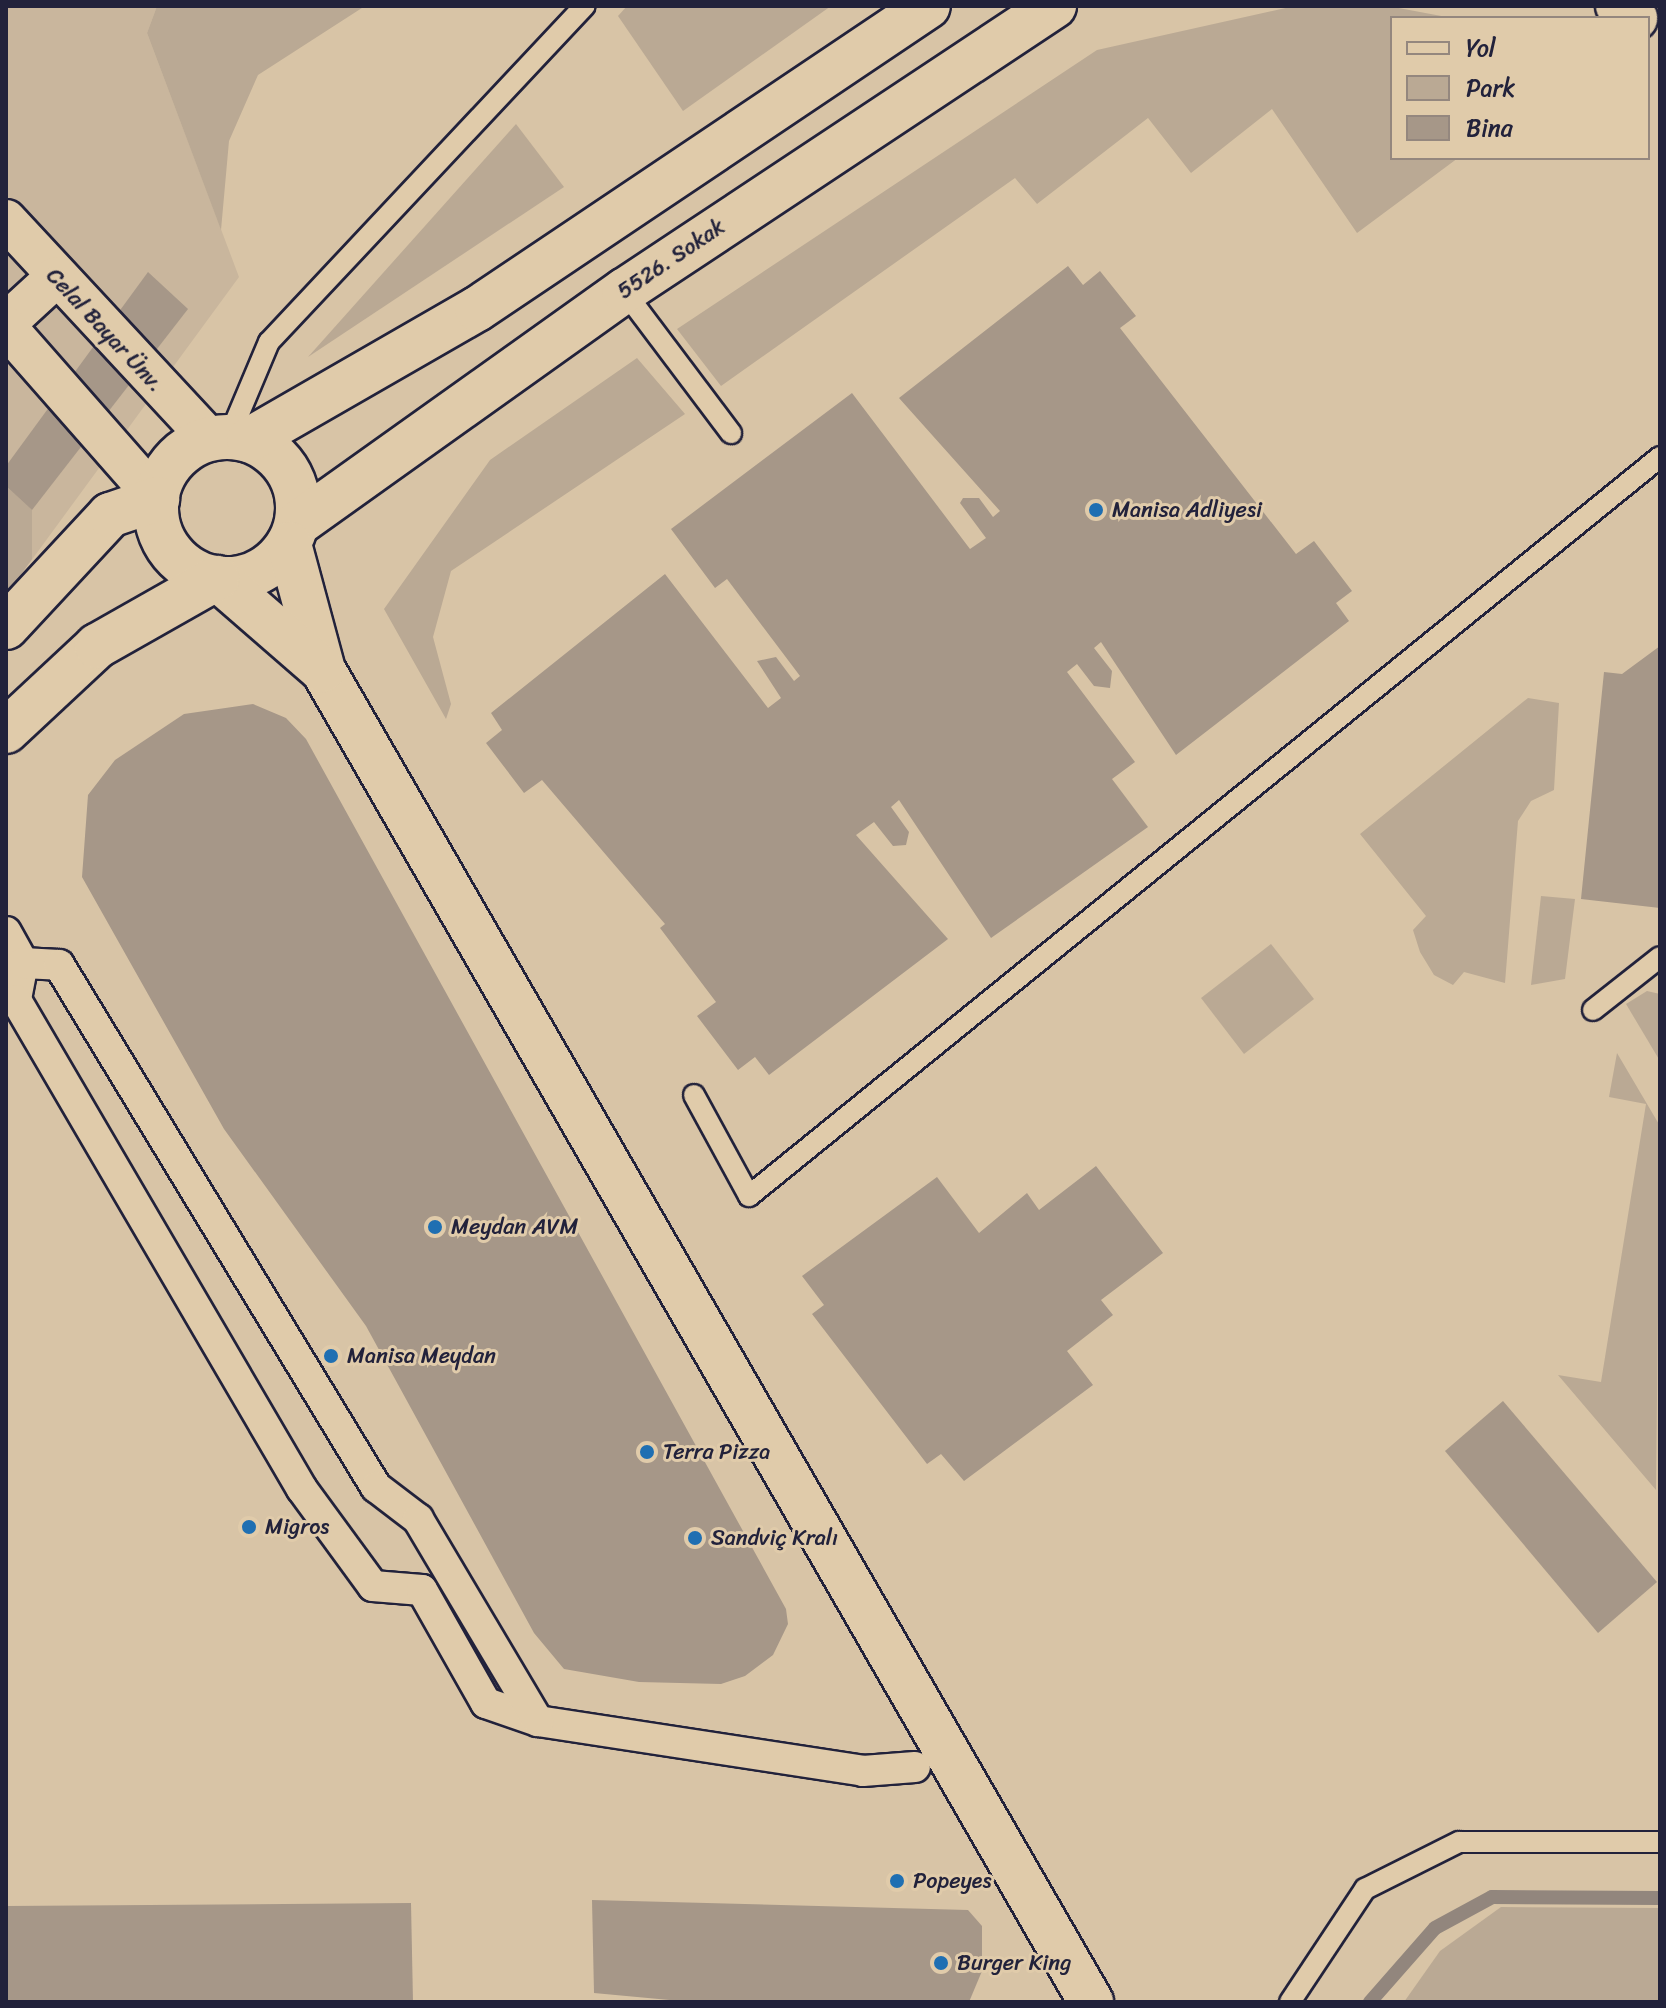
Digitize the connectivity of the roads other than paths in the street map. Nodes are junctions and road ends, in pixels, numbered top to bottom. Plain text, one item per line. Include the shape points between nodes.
1 (584, 6) edge
2 (928, 6) edge
3 (1054, 6) edge
4 (6, 220) edge
5 (55, 278) junction
6 (624, 291) junction
7 (6, 325) edge
8 (731, 433) dead end
9 (229, 438) junction
10 (1660, 457) edge
11 (157, 499) junction
12 (293, 534) junction
13 (217, 578) junction
14 (6, 627) edge
15 (323, 670) junction
16 (6, 731) edge
17 (6, 932) edge
18 (1660, 957) edge
19 (23, 963) junction
20 (1593, 1010) dead end
21 (694, 1095) dead end
22 (538, 1721) junction
23 (915, 1767) dead end
24 (1660, 1842) edge
25 (1091, 2002) edge
26 (1290, 2002) edge

1 - 9 lane via 269,342
2 - 9 street via 477,309
3 - 6 street, 5526. Sokak
4 - 5 street, Celal Bayar Ünv.
5 - 7 street
5 - 9 street, Celal Bayar Ünv.
6 - 8 lane
6 - 12 street, 5526. Sokak
7 - 11 street
9 - 11 street via 173,461
9 - 12 street via 268,449 294,483
10 - 21 lane via 749,1196
11 - 13 street via 157,521 178,559
11 - 14 street via 110,515
12 - 13 street via 258,572
12 - 15 street
13 - 15 street
13 - 16 street via 97,646
15 - 25 street
17 - 19 street
18 - 20 lane
19 - 22 street via 59,965 376,1487 418,1519
19 - 22 street via 16,1000 302,1489 373,1586 422,1590 486,1703
22 - 23 street via 863,1771
24 - 26 lane via 1459,1842 1365,1889

